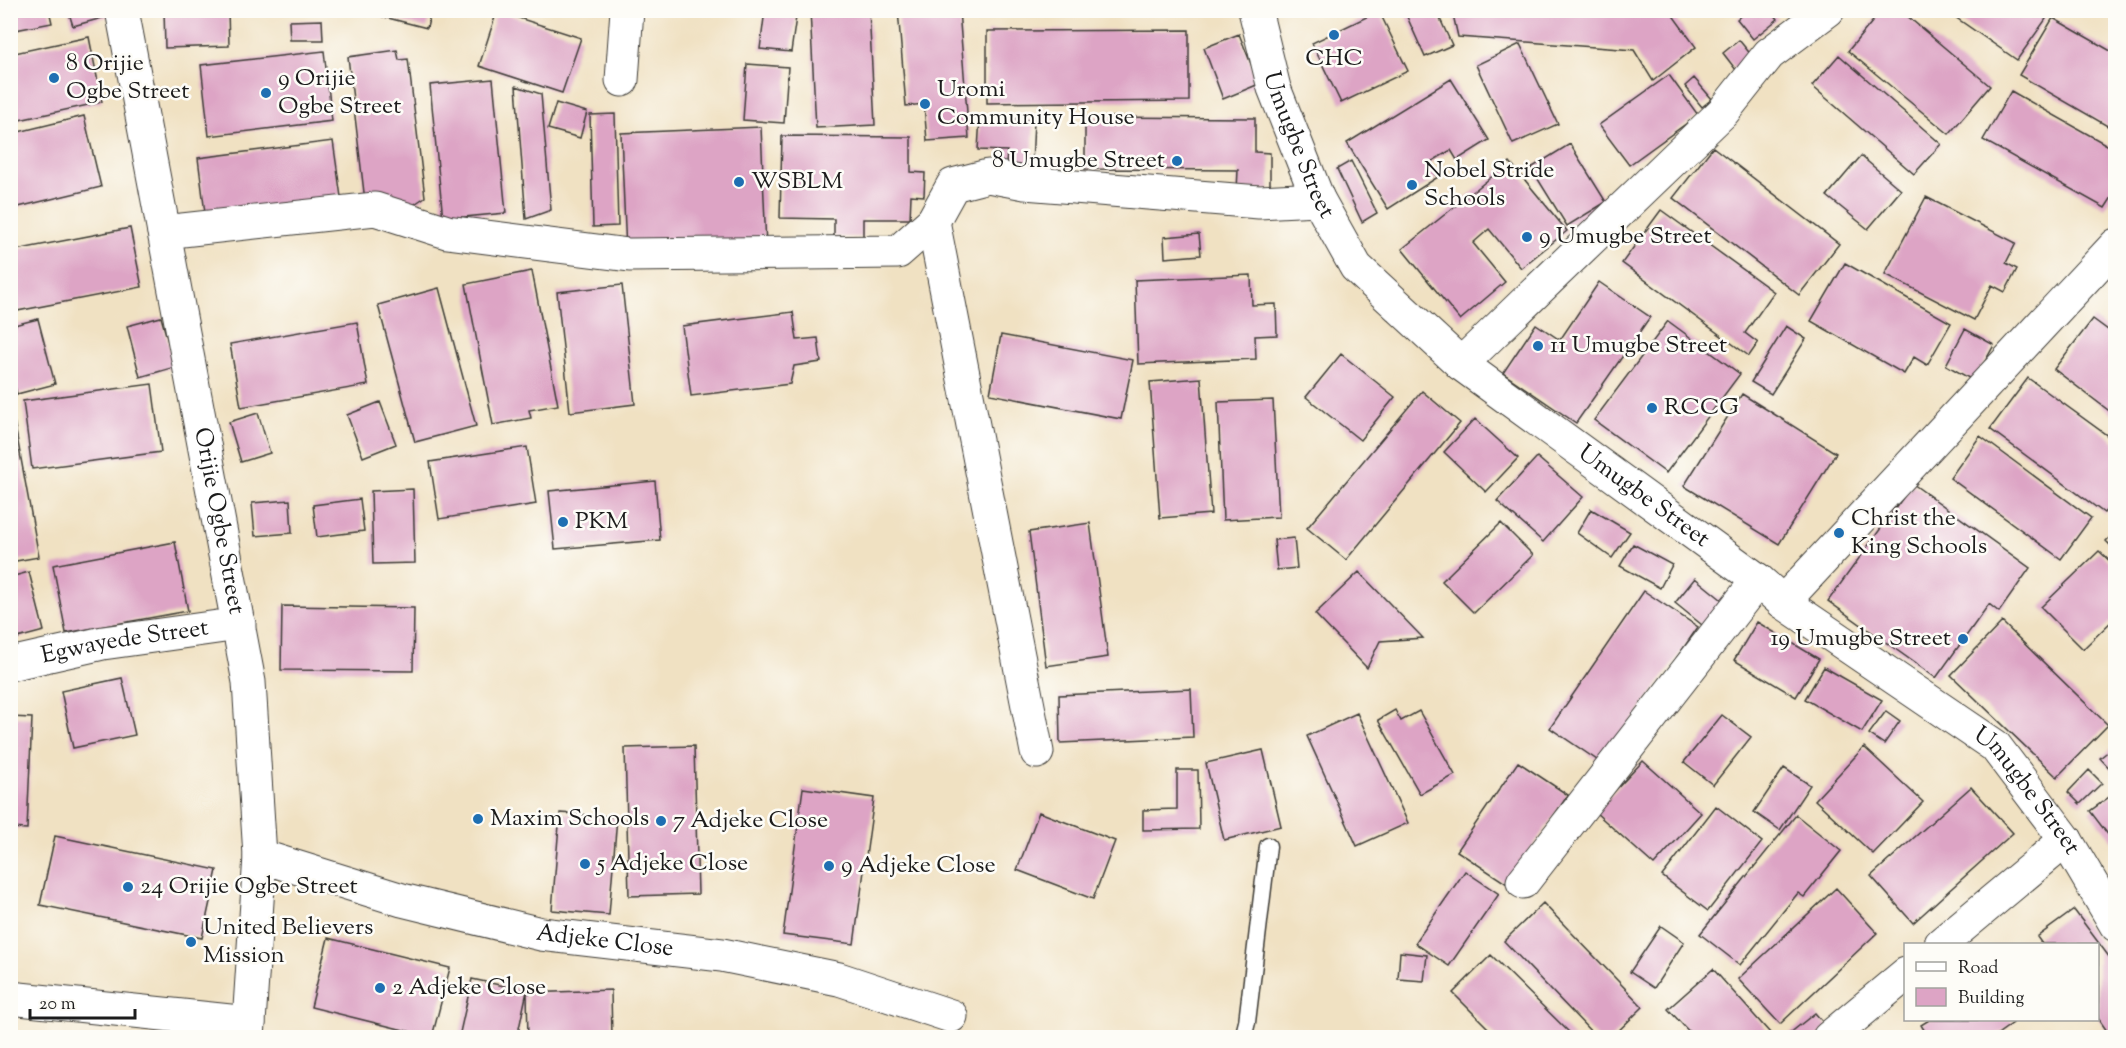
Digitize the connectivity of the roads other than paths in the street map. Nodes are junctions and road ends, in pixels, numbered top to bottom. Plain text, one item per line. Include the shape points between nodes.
1 (122, 10) edge
2 (627, 10) edge
3 (1256, 10) edge
4 (1828, 10) edge
5 (622, 80) dead end
6 (1318, 199) junction
7 (933, 221) junction
8 (164, 232) junction
9 (2115, 245) edge
10 (1461, 364) junction
11 (1758, 580) junction
12 (1783, 602) junction
13 (239, 624) junction
14 (10, 664) edge
15 (1037, 752) dead end
16 (2066, 840) junction
17 (1268, 846) dead end
18 (260, 856) junction
19 (1523, 882) dead end
20 (2110, 904) edge
21 (1943, 943) edge
22 (1904, 975) edge
23 (10, 998) edge
24 (951, 1016) dead end
25 (249, 1030) edge
26 (1243, 1038) edge
27 (1829, 1038) edge

1 - 8 street, Orijie Ogbe Street
2 - 5 street
3 - 6 street, Umugbe Street via 1274,88
4 - 10 street via 1769,54 1724,112
6 - 7 street via 1259,202 1025,183 988,176 953,186
6 - 10 street, Umugbe Street via 1356,267
7 - 8 street via 898,252 629,255 447,232 375,209
7 - 15 street
8 - 13 street, Orijie Ogbe Street
9 - 12 street
10 - 11 street, Umugbe Street
11 - 12 street, Umugbe Street
11 - 19 street
12 - 16 street, Umugbe Street via 1995,746
13 - 14 street, Egwayede Street via 103,643
13 - 18 street, Orijie Ogbe Street via 249,682
16 - 20 street, Umugbe Street
16 - 21 street
17 - 26 lane
18 - 24 street, Adjeke Close via 402,900 541,934 722,955 839,979
18 - 25 street, Orijie Ogbe Street
22 - 27 street
23 - 25 street

